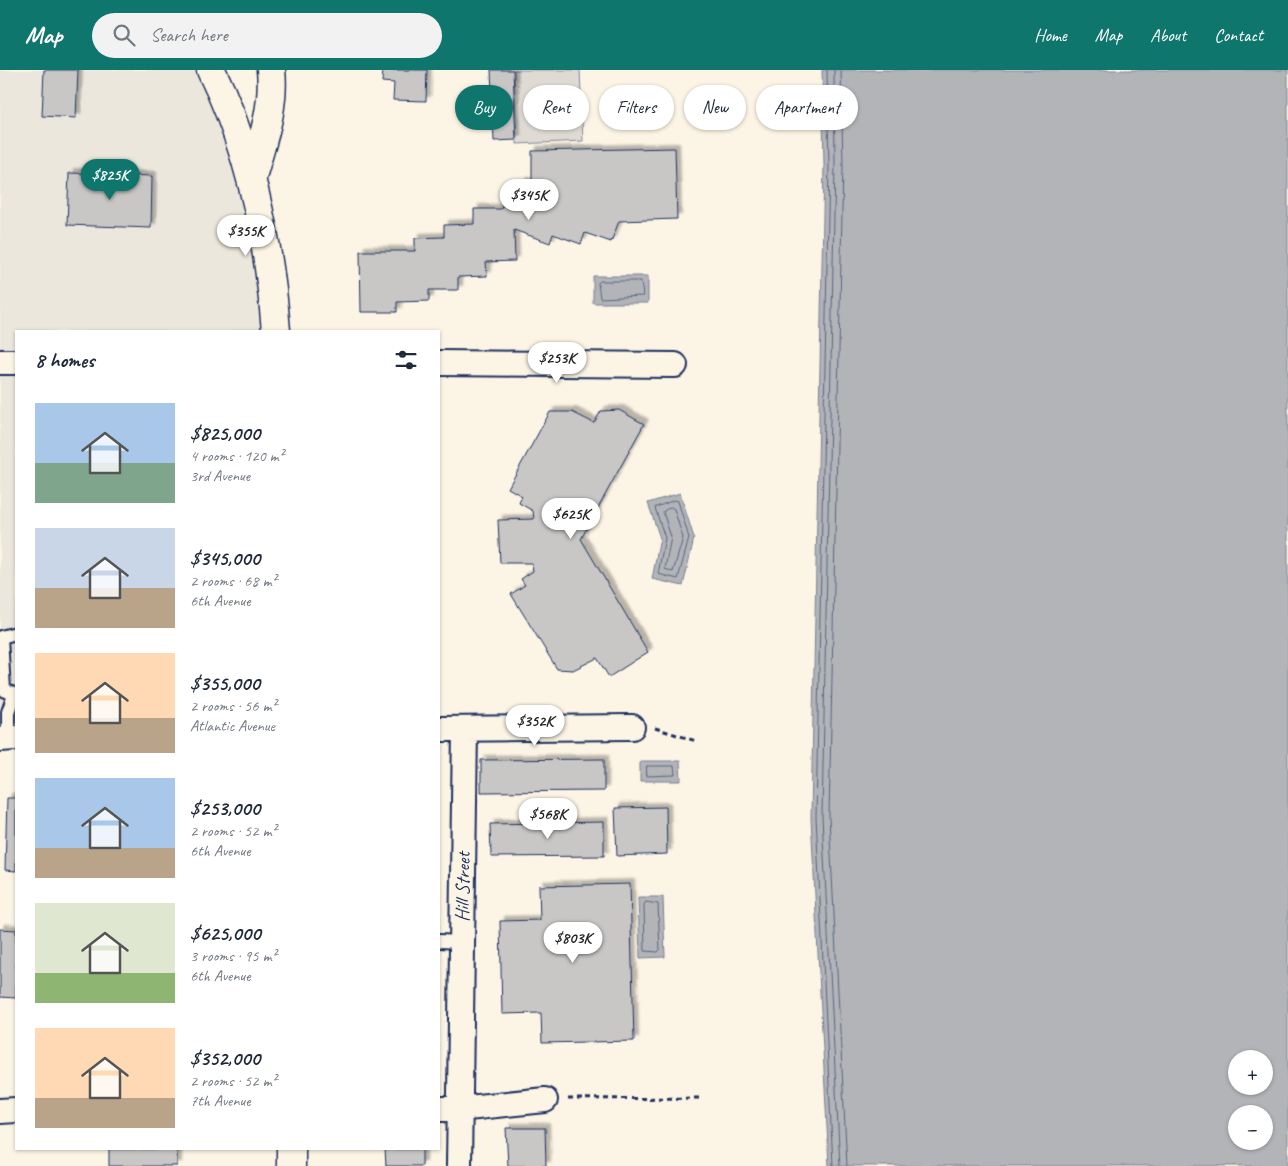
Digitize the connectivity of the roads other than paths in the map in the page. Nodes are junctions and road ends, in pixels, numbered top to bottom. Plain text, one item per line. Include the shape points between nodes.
1 (211, 70) edge
2 (271, 70) edge
3 (252, 176) junction
4 (276, 330) edge
5 (0, 362) edge
6 (15, 362) edge
7 (440, 364) edge
8 (675, 365) dead end
9 (15, 633) edge
10 (15, 695) edge
11 (632, 727) road end
12 (440, 729) edge
13 (465, 729) junction
14 (8, 739) edge
15 (450, 941) edge
16 (545, 1100) road end
17 (448, 1109) edge
18 (15, 1110) edge
19 (0, 1111) edge
20 (291, 1150) edge
21 (291, 1166) edge
22 (459, 1166) edge

1 - 3 main road
2 - 3 main road via 273,91
3 - 4 main road via 262,222
5 - 6 street
7 - 8 street
9 - 10 lane via 1,637 4,690
10 - 14 lane via 8,712
11 - 13 street
12 - 13 street
13 - 15 street, Hill Street
15 - 17 street, Hill Street
16 - 17 street
17 - 22 street, Hill Street
18 - 19 street
20 - 21 main road

